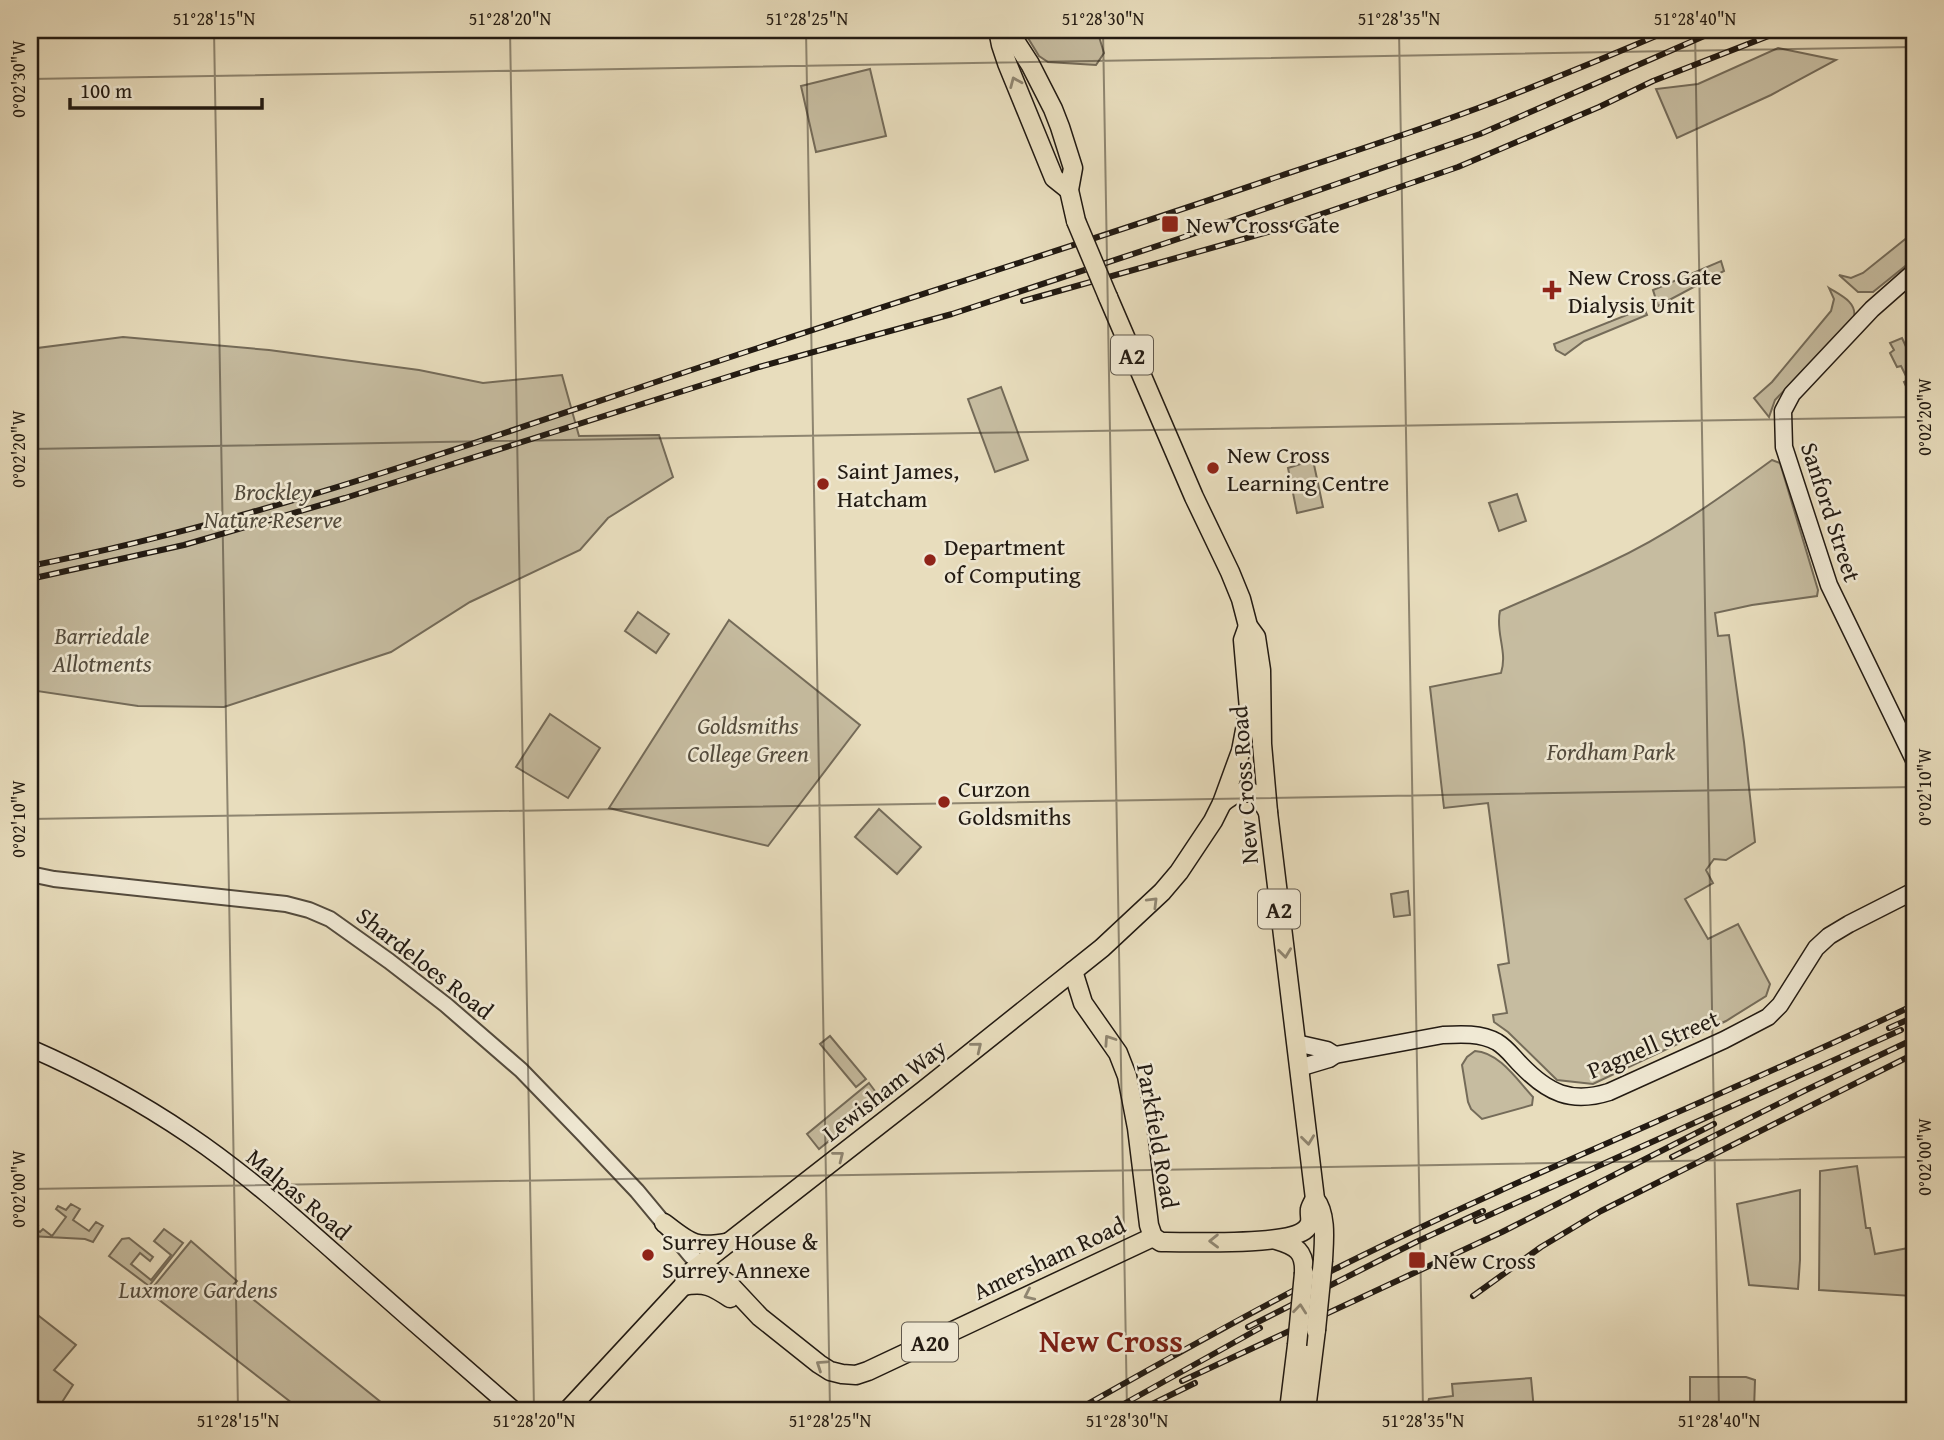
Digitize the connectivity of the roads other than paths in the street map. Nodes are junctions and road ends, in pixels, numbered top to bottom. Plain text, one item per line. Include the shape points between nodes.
1 (998, 30) edge
2 (1008, 30) edge
3 (1069, 190) junction
4 (1914, 272) edge
5 (1248, 626) junction
6 (1914, 760) edge
7 (1222, 803) junction
8 (1268, 812) junction
9 (30, 874) edge
10 (1914, 891) edge
11 (1073, 971) junction
12 (1296, 1043) junction
13 (30, 1048) edge
14 (1335, 1055) junction
15 (1299, 1068) junction
16 (1315, 1199) junction
17 (664, 1223) junction
18 (1153, 1237) junction
19 (1276, 1240) junction
20 (731, 1242) junction
21 (702, 1264) junction
22 (683, 1286) junction
23 (760, 1317) junction
24 (514, 1410) edge
25 (568, 1410) edge
26 (1289, 1410) edge
27 (1306, 1410) edge

3 -> 1 highway, New Cross Road / A2 via 1054,178
2 - 3 highway, New Cross Road / A2 via 1060,127 1073,168
3 - 5 highway, New Cross Road / A2, bridge via 1076,221 1230,572
4 - 6 main road, Sanford Street via 1872,309 1792,394 1783,411 1782,428 1784,447 1829,585
5 - 7 highway, Lewisham Way / A2 via 1243,640 1247,723
5 - 8 highway, New Cross Road / A2 via 1259,653
7 - 8 highway via 1247,792 1259,796
11 -> 7 highway, Lewisham Way / A2 via 1162,892
8 -> 12 highway, New Cross Road / A2
9 - 17 street, Shardeloes Road via 286,904 330,919 437,998 521,1070
10 - 14 main road, Pagnell Street via 1829,936 1768,1017 1597,1096 1572,1097 1553,1091 1539,1083 1508,1050 1473,1035 1443,1035
18 -> 11 highway, Parkfield Road via 1127,1076 1118,1053 1083,1003
20 -> 11 highway, Lewisham Way
12 - 14 main road, Pagnell Street
12 - 15 highway, New Cross Road / A2
13 - 24 main road, Malpas Road via 83,1073 196,1140 254,1184
14 - 15 main road, Pagnell Street
15 -> 16 highway, New Cross Road / A2
16 - 19 highway, Amersham Road / A2 via 1306,1229
16 - 27 highway, New Cross Road / A2, bridge via 1321,1206 1323,1260
17 - 20 highway via 697,1245
17 - 21 street, Shardeloes Road
19 -> 18 highway, Amersham Road / A2 via 1166,1242
18 -> 23 highway, Amersham Road / A20 via 856,1374 830,1371
26 -> 19 highway, bridge via 1304,1262 1300,1252
20 - 21 highway, Lewisham Way
21 - 22 highway, Lewisham Way
21 - 23 highway, Amersham Road / A20
22 - 23 highway via 715,1287
22 - 25 highway, Lewisham Way

